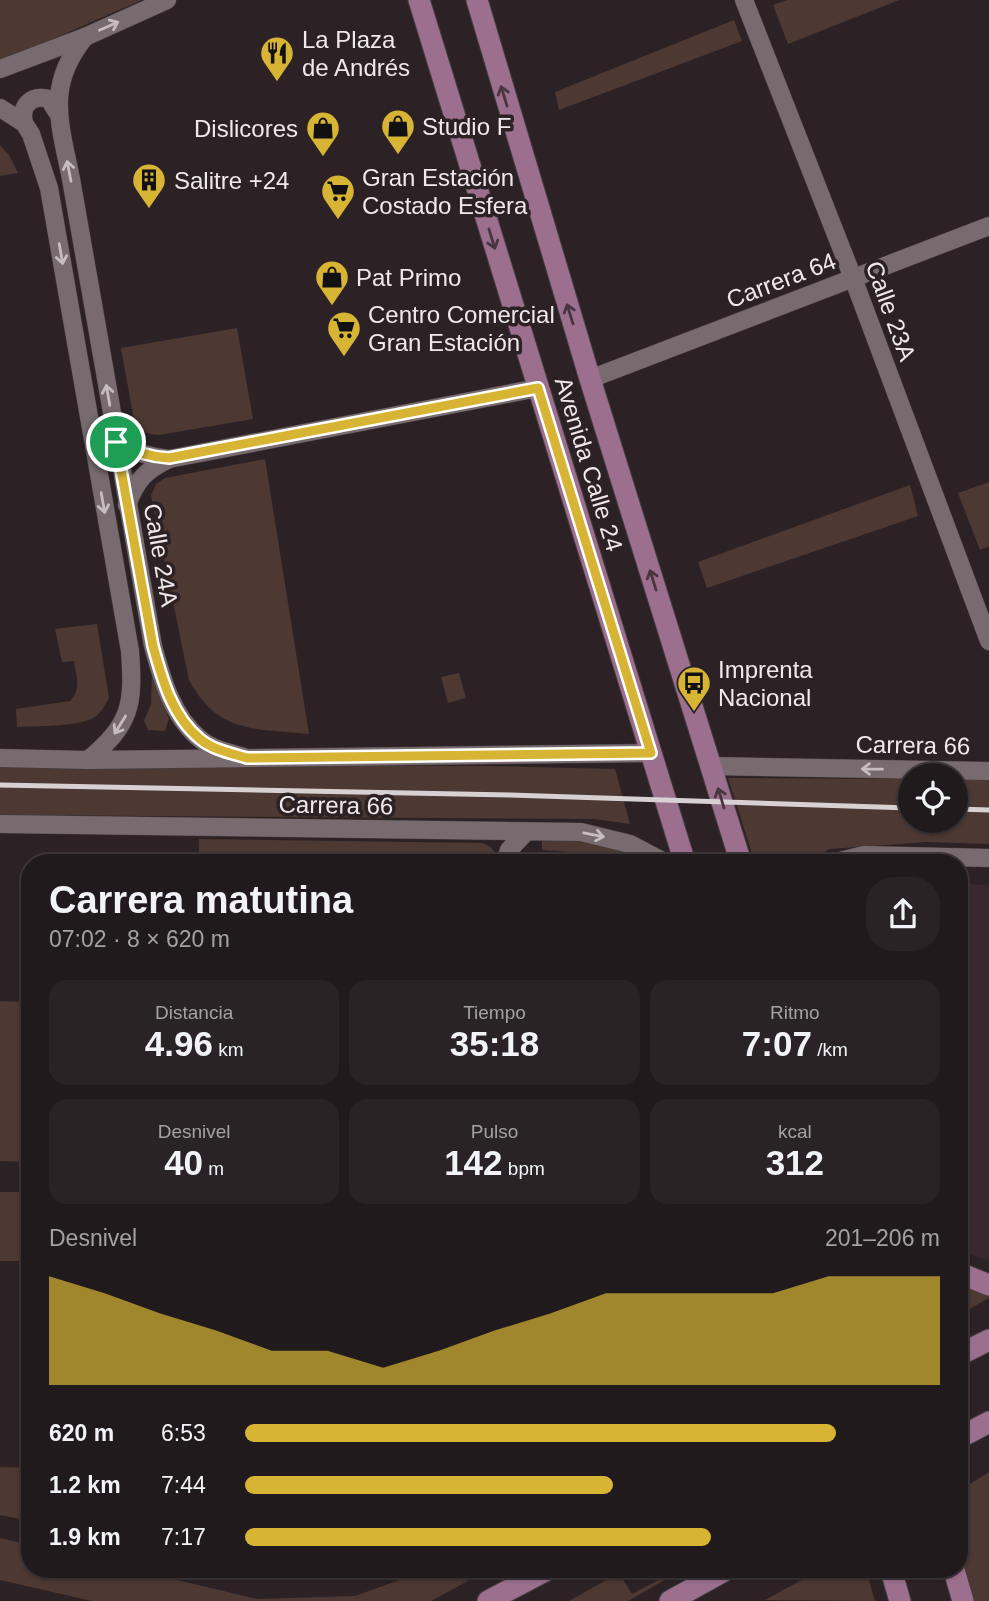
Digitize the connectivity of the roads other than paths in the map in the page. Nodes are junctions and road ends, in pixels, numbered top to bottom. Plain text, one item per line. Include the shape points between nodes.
1 (167, 0) edge
2 (477, 0) edge
3 (744, 0) edge
4 (416, 3) edge
5 (85, 37) junction
6 (0, 69) edge
7 (0, 108) edge
8 (57, 112) junction
9 (24, 123) junction
10 (989, 226) edge
11 (853, 278) junction
12 (590, 379) junction
13 (538, 388) junction
14 (116, 442) junction
15 (169, 458) junction
16 (127, 505) junction
17 (989, 641) edge
18 (651, 753) junction
19 (0, 758) edge
20 (247, 758) junction
21 (88, 760) junction
22 (711, 766) junction
23 (989, 771) edge
24 (0, 824) edge
25 (526, 832) junction
26 (508, 854) edge
27 (649, 854) edge
28 (682, 854) edge
29 (738, 854) edge
30 (968, 857) edge
31 (989, 858) edge
32 (968, 1277) edge
33 (989, 1285) edge
34 (989, 1340) edge
35 (968, 1350) edge
36 (989, 1422) edge
37 (968, 1433) edge
38 (532, 1578) edge
39 (712, 1578) edge
40 (893, 1578) edge
41 (956, 1578) edge
42 (488, 1601) edge
43 (670, 1601) edge
44 (900, 1601) edge
45 (963, 1601) edge

5 -> 1 street
12 -> 2 main road, Avenida Calle 24
3 - 11 street, Calle 23A
4 -> 13 main road, Avenida Calle 24
5 - 6 street
5 - 8 street, Calle 24A via 62,73
7 - 9 street
8 - 9 street via 49,99 38,97 24,107
14 -> 8 street, Calle 24A
9 -> 21 street, Calle 24A via 49,188 130,652 133,686 129,710 117,732
10 - 11 street, Carrera 64
11 - 12 street, Carrera 64
11 - 17 street, Calle 23A
22 -> 12 main road, Avenida Calle 24
13 - 15 street
13 - 18 main road, Avenida Calle 24
14 - 15 street via 150,457
14 - 16 street, Calle 24A
15 - 16 street via 135,484
16 - 20 street, Calle 24A via 153,646 168,695 200,739
18 - 20 street, Carrera 66
18 - 28 main road, Avenida Calle 24
19 - 21 street, Carrera 66
20 - 21 street, Carrera 66
23 -> 22 street, Carrera 66
29 -> 22 main road, Avenida Calle 24
24 - 25 street, Carrera 66
25 - 26 street
25 -> 27 street, Carrera 66 via 582,832 630,844
30 - 31 street
32 - 33 main road
34 - 35 main road
36 - 37 main road
38 - 42 main road
39 - 43 main road
40 - 44 main road
41 - 45 main road

